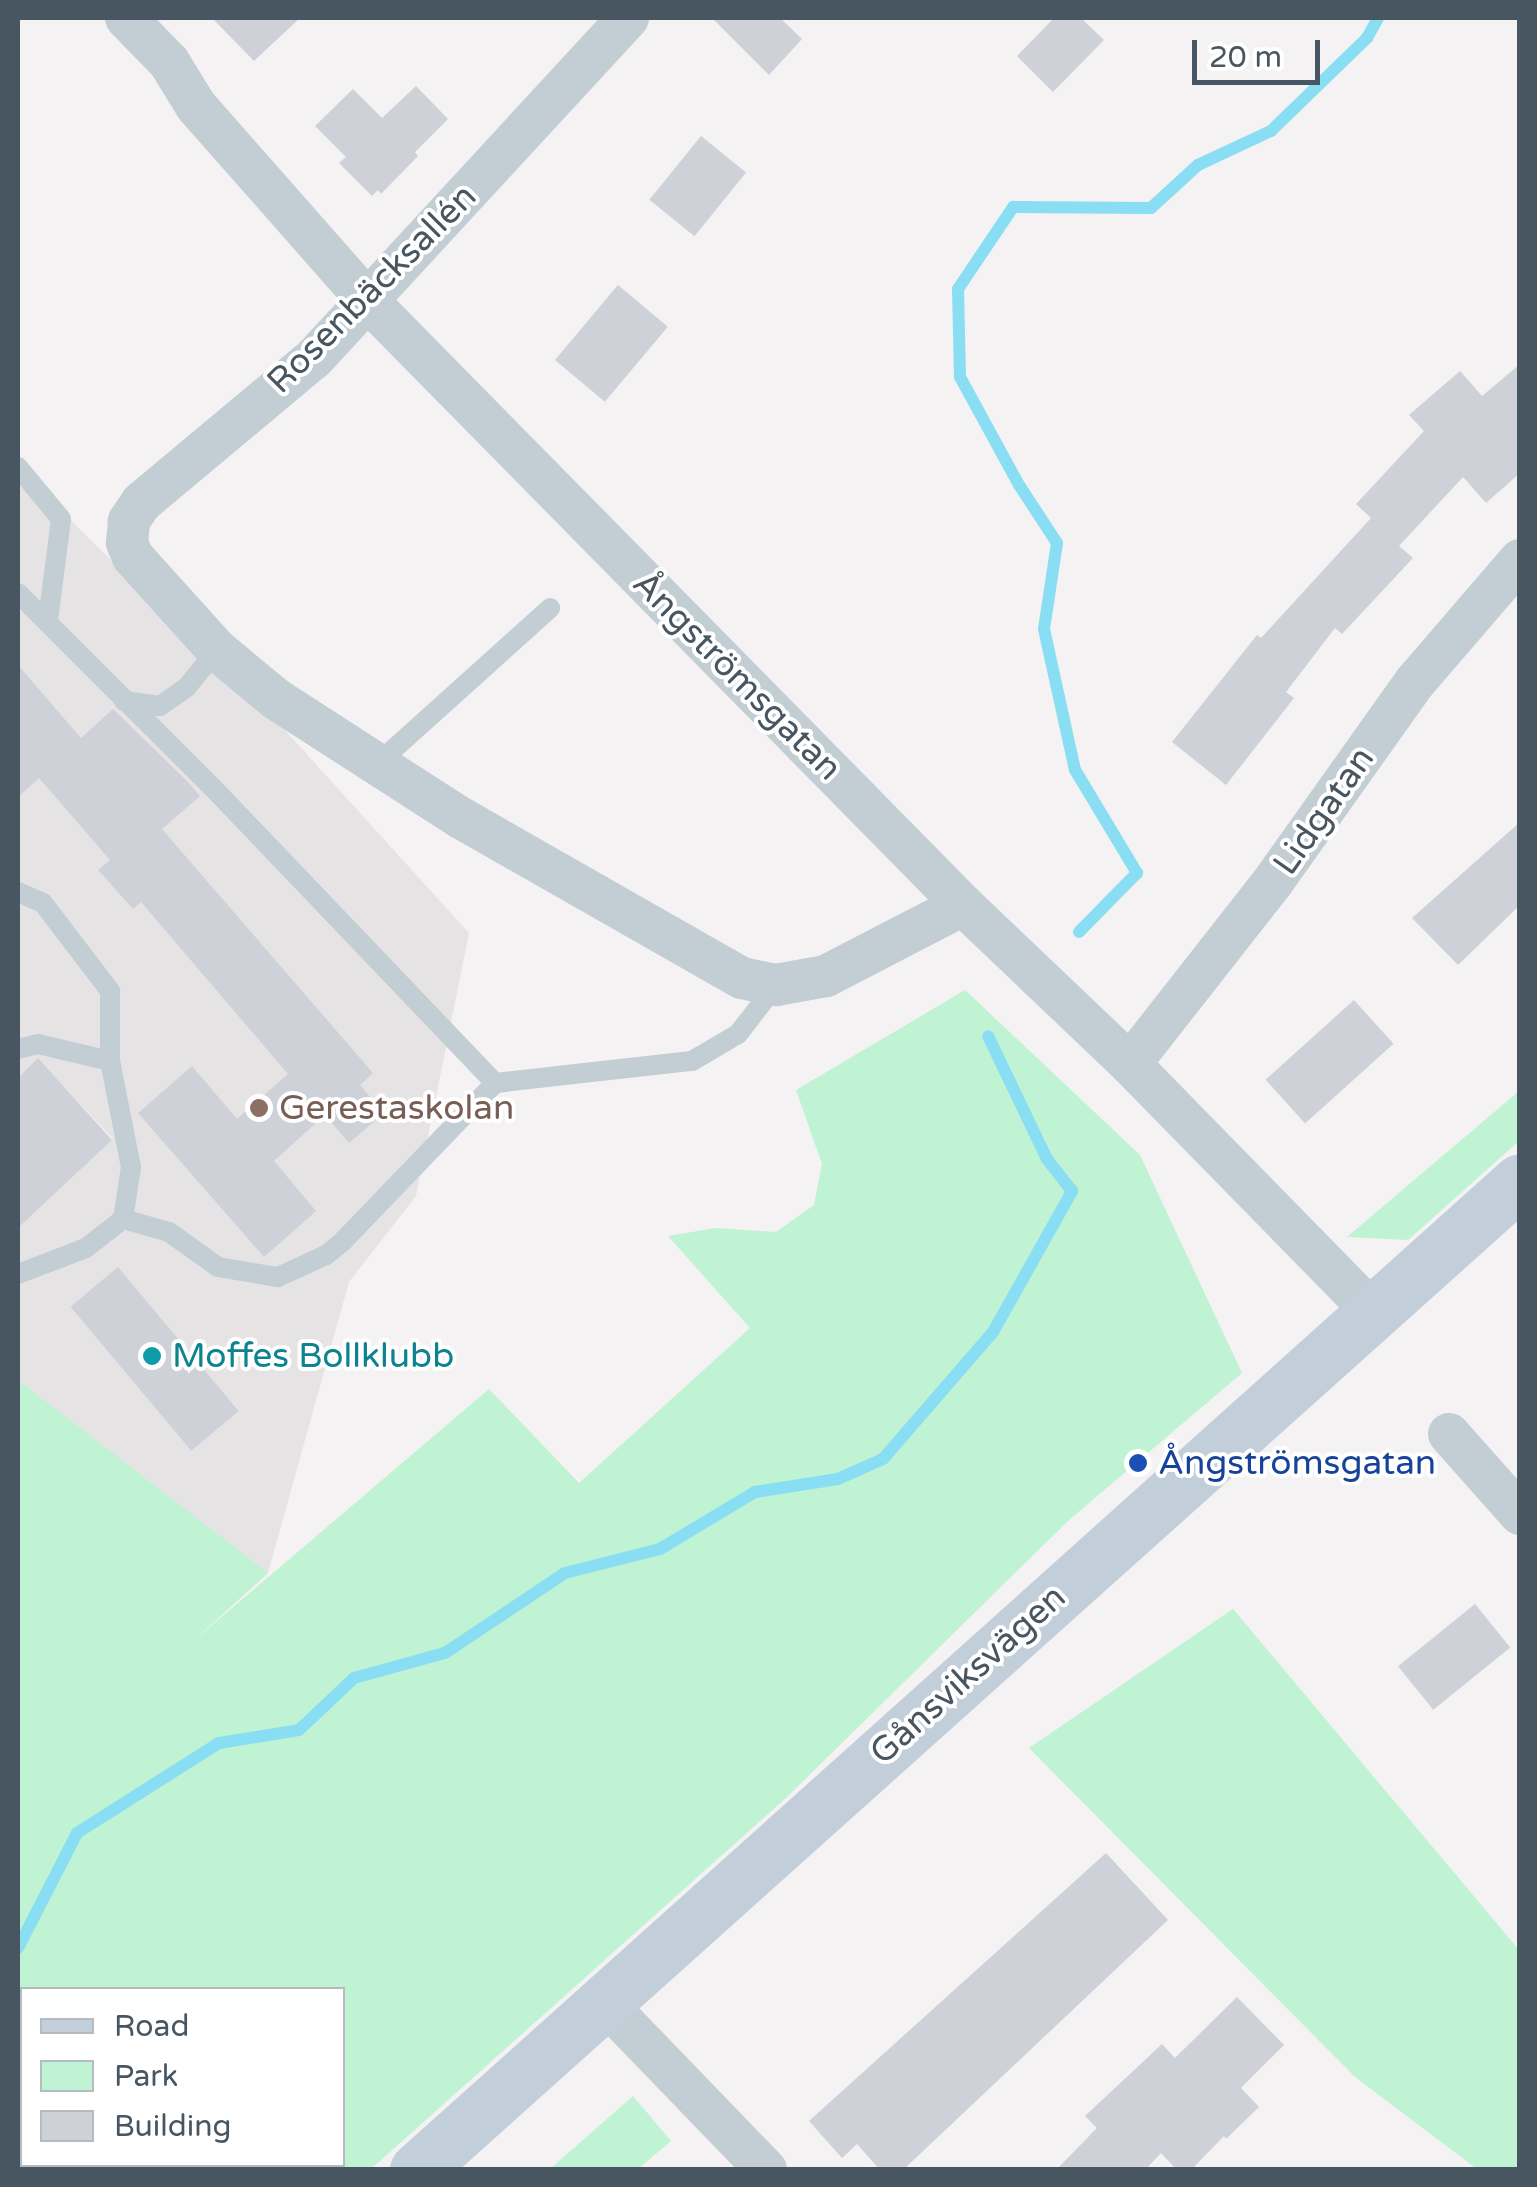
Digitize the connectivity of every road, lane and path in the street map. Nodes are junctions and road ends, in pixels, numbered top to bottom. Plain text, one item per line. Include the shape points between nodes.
1 (126, 18) edge
2 (628, 18) edge
3 (369, 302) junction
4 (18, 467) edge
5 (1520, 560) edge
6 (18, 593) edge
7 (550, 608) dead end
8 (48, 621) junction
9 (217, 650) junction
10 (124, 702) junction
11 (377, 764) junction
12 (18, 892) edge
13 (963, 905) junction
14 (776, 985) junction
15 (18, 1049) edge
16 (110, 1061) junction
17 (1130, 1064) junction
18 (494, 1083) junction
19 (1520, 1181) edge
20 (122, 1218) junction
21 (18, 1274) edge
22 (1372, 1312) junction
23 (1449, 1434) dead end
24 (1520, 1514) edge
25 (604, 2003) junction
26 (748, 2164) edge
27 (417, 2170) edge

1 - 3 street, Ångströmsgatan
2 - 3 street, Rosenbäcksallén
3 - 9 street, Rosenbäcksallén via 313,359 141,502 129,521 133,557
3 - 13 street, Ångströmsgatan
4 - 8 lane via 61,519
5 - 17 street, Lidgatan via 1416,682 1272,884
6 - 8 lane
7 - 11 lane
8 - 10 lane
9 - 10 lane via 186,688 160,706
9 - 11 street via 276,699
10 - 18 lane
11 - 14 street via 628,916 742,978
12 - 16 lane via 44,903 110,991
13 - 14 street via 826,976
13 - 17 street, Ångströmsgatan
14 - 18 lane via 738,1034 692,1061
15 - 16 lane via 38,1044
16 - 20 lane via 131,1167
17 - 22 street, Ångströmsgatan
18 - 20 lane via 343,1241 278,1277 218,1267 169,1232
19 - 22 main road, Gånsviksvägen
20 - 21 lane via 86,1248
22 - 25 main road, Gånsviksvägen
23 - 24 street
25 - 26 street
25 - 27 main road, Gånsviksvägen

